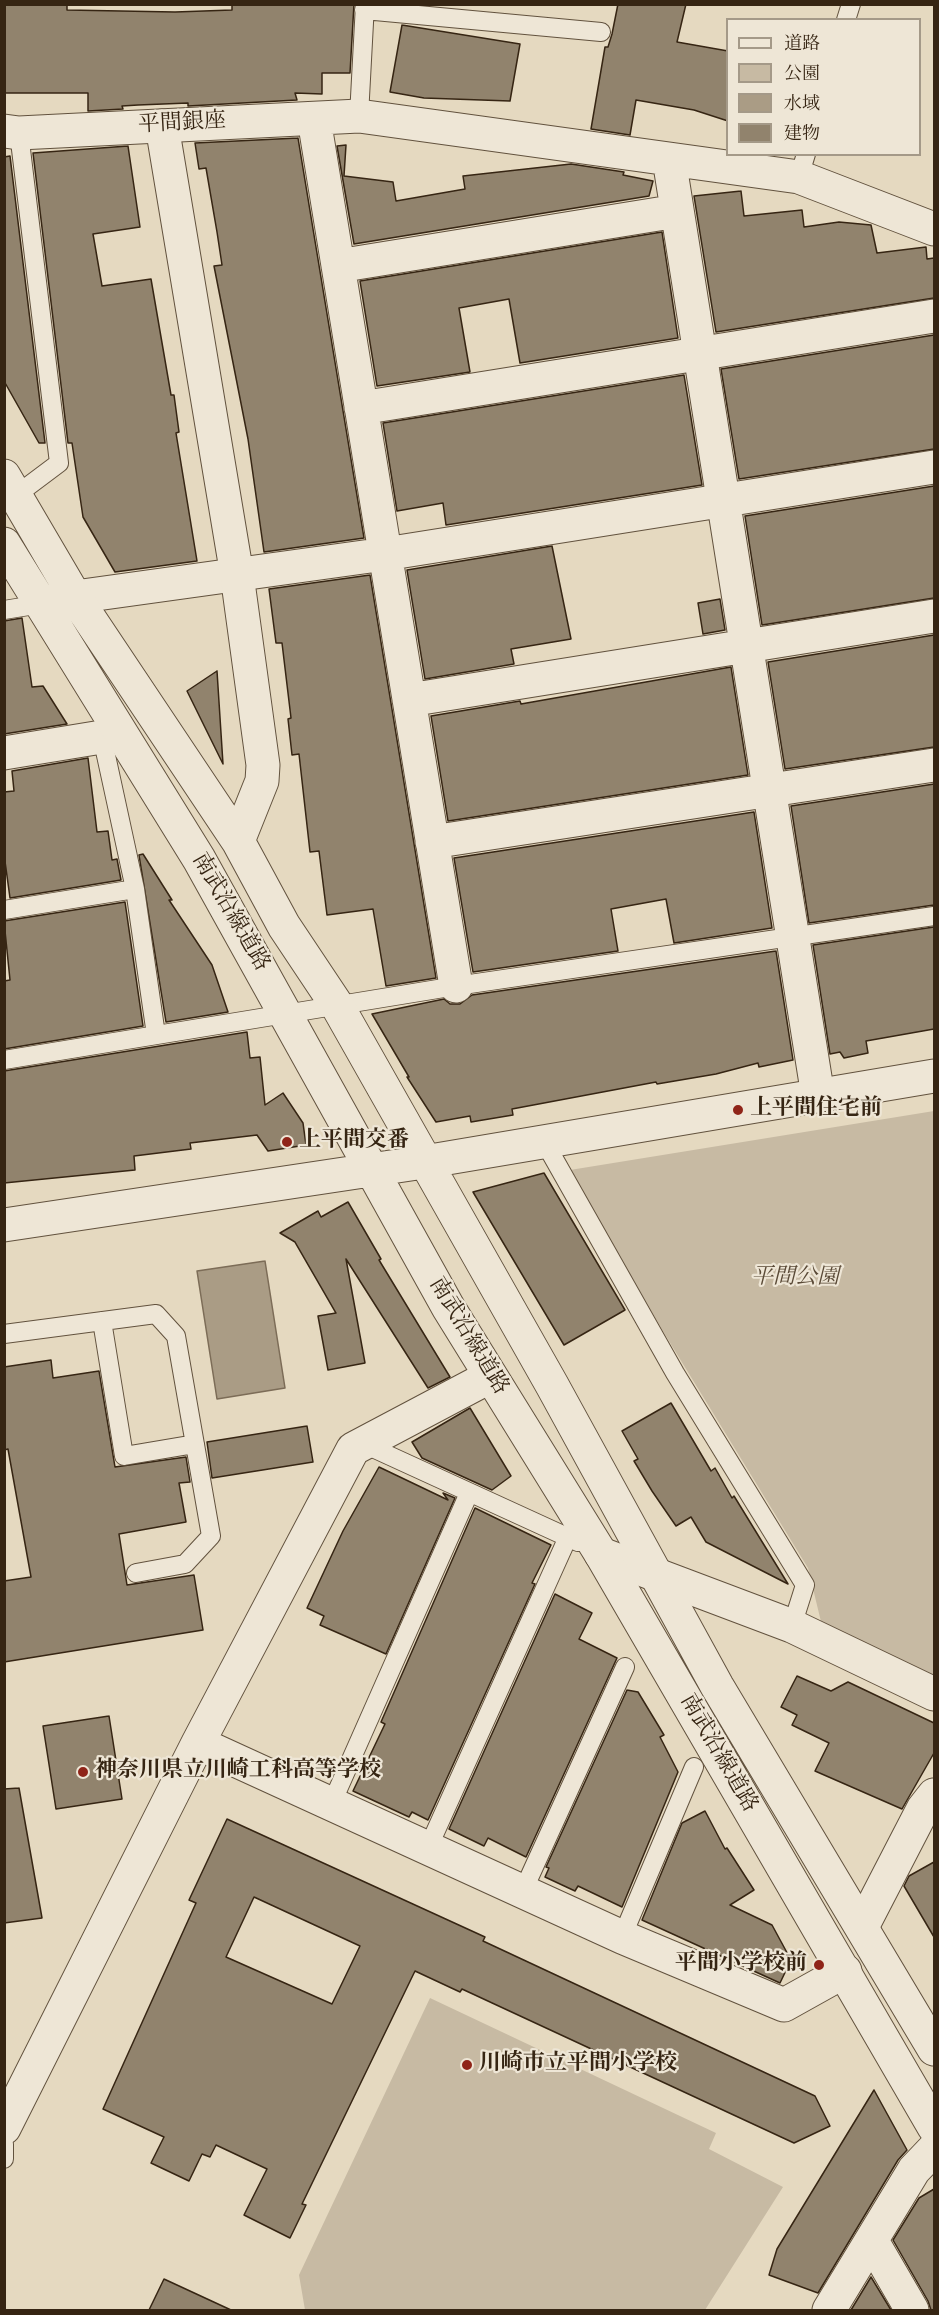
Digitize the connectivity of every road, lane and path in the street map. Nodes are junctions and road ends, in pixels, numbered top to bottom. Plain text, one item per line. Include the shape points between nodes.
1 (365, 7) edge
2 (601, 32) dead end
3 (359, 116) junction
4 (314, 119) junction
5 (162, 126) junction
6 (12, 132) edge
7 (669, 159) junction
8 (802, 166) edge
9 (677, 211) junction
10 (934, 229) edge
11 (338, 266) junction
12 (934, 316) edge
13 (700, 353) junction
14 (361, 408) junction
15 (934, 466) edge
16 (10, 486) edge
17 (724, 501) junction
18 (4, 544) edge
19 (385, 554) junction
20 (237, 575) junction
21 (75, 597) junction
22 (41, 604) junction
23 (4, 610) edge
24 (934, 616) edge
25 (747, 646) junction
26 (409, 700) junction
27 (111, 736) junction
28 (4, 753) edge
29 (934, 765) edge
30 (770, 790) junction
31 (238, 841) junction
32 (432, 842) junction
33 (135, 889) junction
34 (4, 910) edge
35 (934, 916) edge
36 (793, 938) junction
37 (456, 986) junction
38 (338, 1007) junction
39 (287, 1015) junction
40 (156, 1035) junction
41 (4, 1060) edge
42 (934, 1076) edge
43 (818, 1096) junction
44 (544, 1143) junction
45 (424, 1162) junction
46 (371, 1168) junction
47 (4, 1225) edge
48 (102, 1321) junction
49 (4, 1334) edge
50 (489, 1377) junction
51 (195, 1444) junction
52 (364, 1444) junction
53 (469, 1493) junction
54 (568, 1537) junction
55 (601, 1554) junction
56 (136, 1573) dead end
57 (656, 1575) junction
58 (792, 1626) junction
59 (625, 1667) dead end
60 (934, 1694) edge
61 (198, 1743) junction
62 (694, 1767) dead end
63 (934, 1795) edge
64 (331, 1804) junction
65 (428, 1848) junction
66 (524, 1891) junction
67 (862, 1927) junction
68 (622, 1937) junction
69 (845, 1971) junction
70 (934, 2049) edge
71 (934, 2127) edge
72 (4, 2128) edge
73 (4, 2144) edge
74 (934, 2149) edge
75 (4, 2159) edge
76 (872, 2241) junction
77 (829, 2310) edge
78 (912, 2310) edge

1 - 2 lane
1 - 3 lane
3 - 4 street, 平間銀座
3 - 7 street, 平間銀座
4 - 5 street, 平間銀座
4 - 11 street
5 - 6 street, 平間銀座
5 - 20 street
6 - 16 lane via 59,463
7 - 8 street, 平間銀座
7 - 9 street
8 - 10 street, 平間銀座
9 - 11 street
9 - 13 street
11 - 14 street
12 - 13 street
13 - 14 street
13 - 17 street
14 - 19 street
15 - 17 street
16 - 21 street, 南武沿線道路
17 - 19 street
17 - 25 street
18 - 22 street, 南武沿線道路
19 - 20 street
19 - 26 street
20 - 21 street
20 - 31 street via 263,765 262,781
21 - 31 street, 南武沿線道路
22 - 23 lane
22 - 27 street, 南武沿線道路
24 - 25 street
25 - 26 street
25 - 30 street
26 - 32 street
27 - 28 street
27 - 33 lane
27 - 39 street, 南武沿線道路 via 199,859
29 - 30 street
30 - 32 street
30 - 36 street
31 - 38 street, 南武沿線道路 via 285,926
32 - 37 street
33 - 34 lane
33 - 40 lane
35 - 36 lane
36 - 37 lane
36 - 43 street
37 - 38 lane
38 - 39 lane
38 - 45 street, 南武沿線道路
39 - 40 lane
39 - 46 street, 南武沿線道路
40 - 41 lane
42 - 43 street
43 - 44 street
44 - 45 street
44 - 58 lane via 675,1373 805,1585
45 - 46 street
45 - 57 street, 南武沿線道路
46 - 47 street
46 - 50 street, 南武沿線道路
48 - 49 lane
48 - 51 lane via 156,1314 176,1336
48 - 51 lane via 124,1456
50 - 52 street
50 - 55 street, 南武沿線道路
51 - 56 lane via 212,1536 185,1564
52 - 53 lane
52 - 61 street via 353,1449
53 - 54 lane
53 - 64 lane
54 - 55 lane
54 - 65 lane
55 - 57 street
55 - 69 street, 南武沿線道路
57 - 58 street
57 - 67 street, 南武沿線道路 via 717,1686
58 - 60 street
59 - 66 lane
61 - 64 street
61 - 72 street
62 - 68 lane
63 - 67 street
64 - 65 street
65 - 66 street
66 - 68 street
67 - 70 street, 南武沿線道路
68 - 69 street via 783,2005
69 - 71 street, 南武沿線道路
73 - 75 lane
74 - 76 street via 915,2170
76 - 77 street
76 - 78 street

